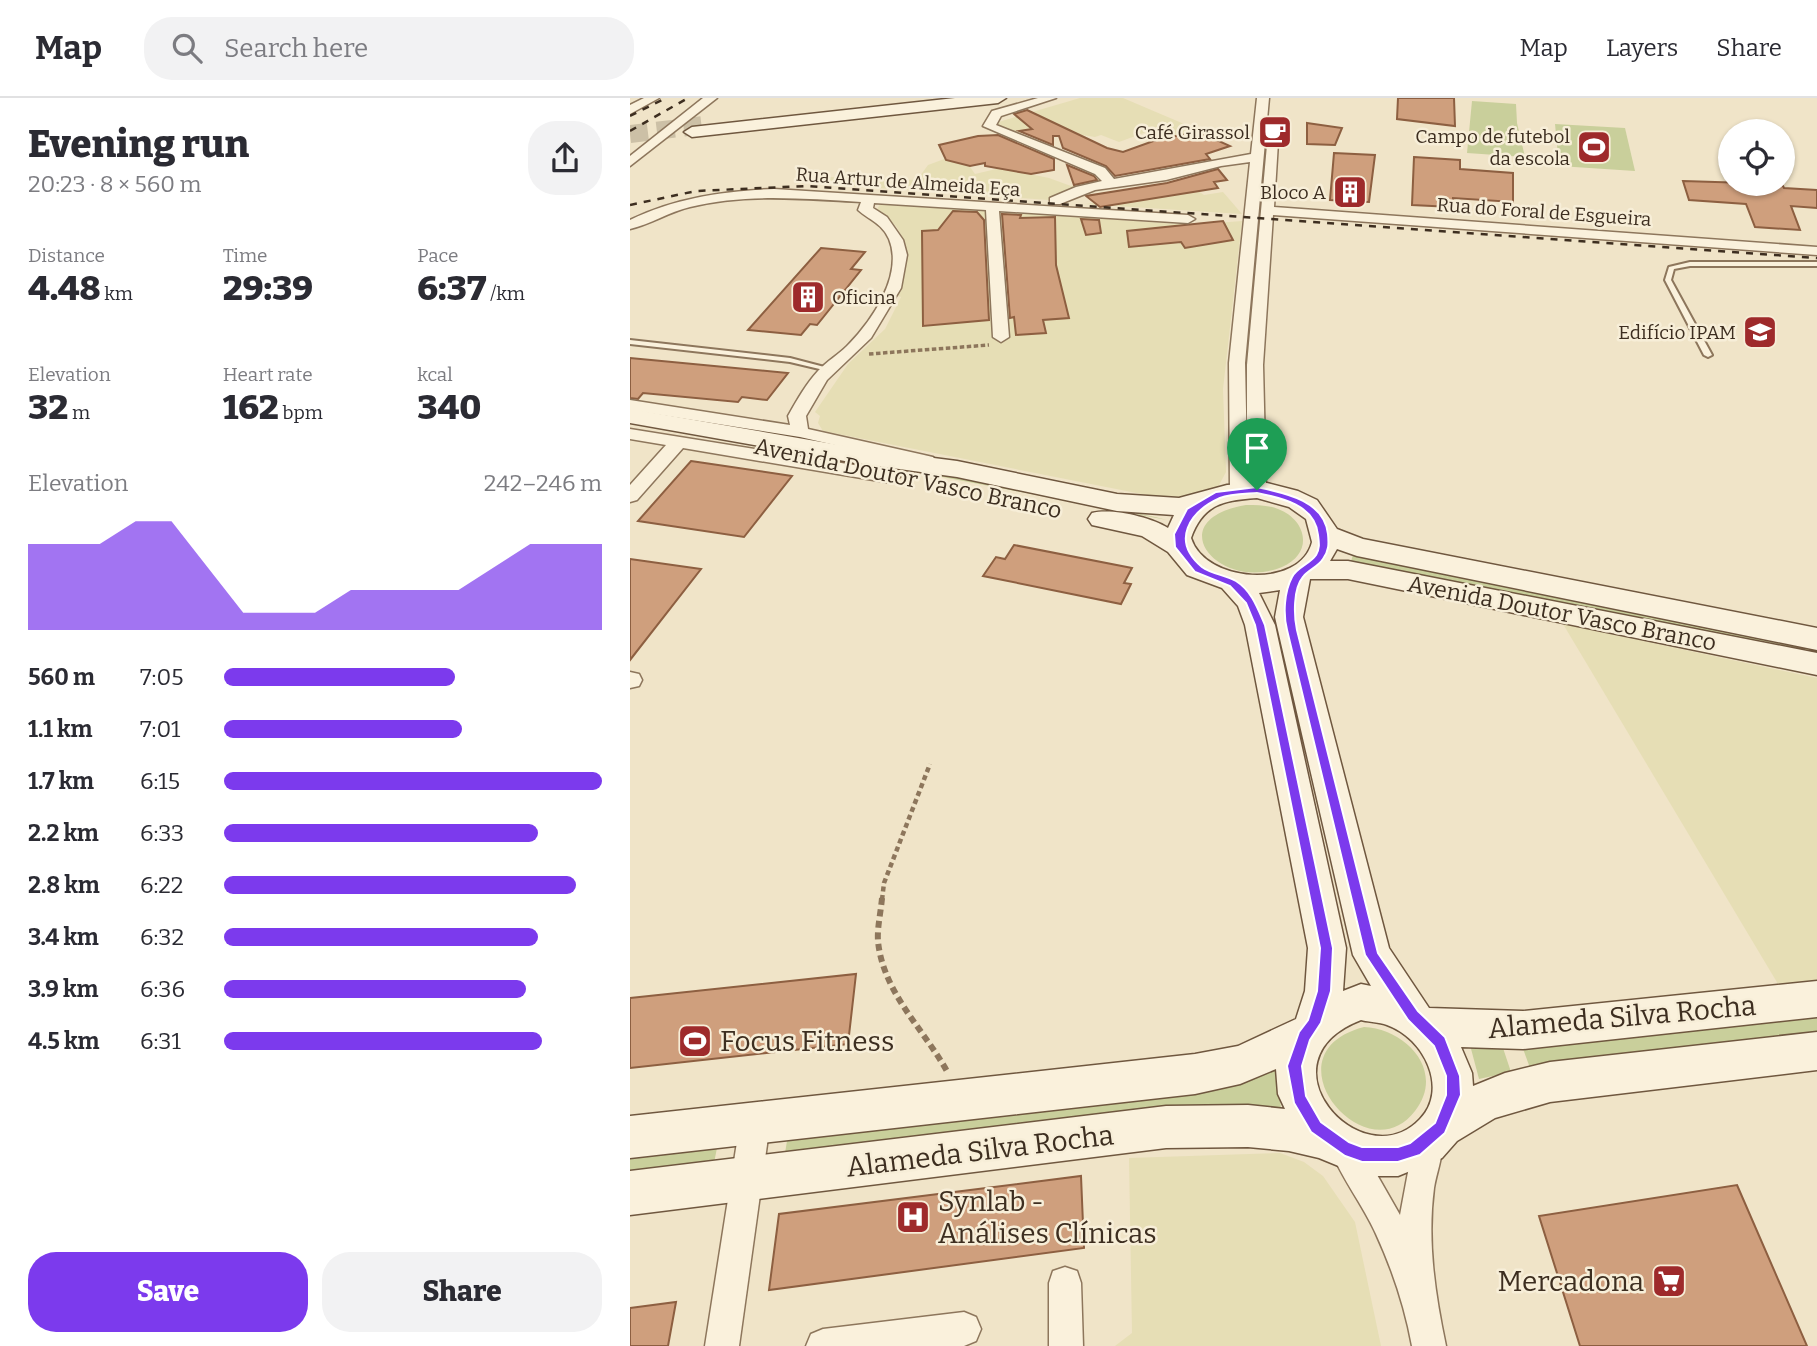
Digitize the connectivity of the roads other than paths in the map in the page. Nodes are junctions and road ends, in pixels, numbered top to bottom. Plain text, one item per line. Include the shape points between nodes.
1 (653, 98) edge
2 (711, 98) edge
3 (952, 98) edge
4 (998, 98) edge
5 (1050, 98) edge
6 (1263, 98) edge
7 (1274, 98) edge
8 (630, 110) edge
9 (1256, 159) junction
10 (630, 162) edge
11 (1111, 184) junction
12 (1055, 201) dead end
13 (874, 205) junction
14 (992, 206) junction
15 (630, 210) edge
16 (1268, 211) junction
17 (645, 217) junction
18 (1188, 219) dead end
19 (630, 225) edge
20 (1817, 251) edge
21 (1817, 264) edge
22 (1001, 337) road end
23 (630, 342) edge
24 (1707, 355) dead end
25 (828, 369) junction
26 (630, 405) edge
27 (630, 416) edge
28 (630, 424) edge
29 (800, 432) junction
30 (630, 434) edge
31 (680, 442) junction
32 (957, 468) junction
33 (891, 477) junction
34 (1248, 490) junction
35 (630, 496) edge
36 (1203, 502) junction
37 (1325, 534) junction
38 (1180, 547) junction
39 (1302, 573) junction
40 (1233, 584) junction
41 (1817, 639) edge
42 (1817, 664) edge
43 (1817, 999) edge
44 (1420, 1021) junction
45 (1309, 1030) junction
46 (1817, 1051) edge
47 (755, 1123) junction
48 (1434, 1134) junction
49 (630, 1137) edge
50 (1337, 1144) junction
51 (746, 1180) junction
52 (630, 1193) edge
53 (1065, 1283) dead end
54 (964, 1329) dead end
55 (1426, 1331) edge
56 (889, 1342) edge
57 (722, 1346) edge
58 (823, 1346) edge
59 (1066, 1346) edge

1 - 8 street
2 - 10 street
3 - 4 main road via 698,129
5 - 11 street via 996,114 989,126 1100,171
6 - 9 street
7 - 16 street
9 - 11 street via 1221,160
9 - 34 street via 1237,363
11 - 12 street
13 - 14 street, Rua Artur de Almeida Eça
13 - 17 street, Rua Artur de Almeida Eça via 799,194 714,197
13 - 25 street via 894,233 900,265 875,321 847,355
14 - 18 street, Rua Artur de Almeida Eça
14 - 22 street
15 - 17 street
16 - 20 street, Rua do Foral de Esgueira
16 - 34 street
17 - 19 street, Rua Artur de Almeida Eça
21 - 24 lane via 1671,268 1668,280
23 - 25 lane via 790,360
25 - 29 street via 797,416
26 - 29 street, Avenida Doutor Vasco Branco
27 - 32 main road, Avenida Doutor Vasco Branco via 889,461
28 - 33 main road, Avenida Doutor Vasco Branco via 774,447
29 - 32 street, Avenida Doutor Vasco Branco
30 - 31 street
31 - 33 street
31 - 35 street
32 - 36 main road, Avenida Doutor Vasco Branco via 1137,505 1185,508
33 - 38 main road, Avenida Doutor Vasco Branco via 1150,529
34 - 36 main road
34 - 37 main road via 1282,494 1303,504 1322,523
36 - 38 main road via 1182,522
37 - 39 main road via 1325,547
37 - 41 main road, Avenida Doutor Vasco Branco via 1357,547
38 - 40 main road via 1199,570
39 - 40 main road via 1266,585
39 - 42 main road, Avenida Doutor Vasco Branco via 1348,570
39 - 44 main road via 1289,617 1372,955
40 - 45 main road via 1250,601 1260,625 1327,948 1324,991
43 - 44 main road, Alameda Silva Rocha via 1523,1030
44 - 45 main road via 1379,1003 1361,1002 1335,1009
44 - 48 main road via 1440,1041 1453,1076 1451,1103
45 - 47 main road via 1240,1065 1195,1074
45 - 50 main road via 1295,1066 1299,1098 1316,1127
46 - 48 main road via 1511,1089 1479,1101
47 - 49 main road
47 - 51 street
48 - 50 main road via 1414,1149 1389,1156 1362,1154
48 - 55 street via 1418,1193 1416,1222
50 - 51 main road, Alameda Silva Rocha via 1292,1129 1264,1126 1161,1128
50 - 55 street via 1389,1226
51 - 52 main road, Alameda Silva Rocha
51 - 57 street
53 - 59 street
54 - 56 street
56 - 58 street

